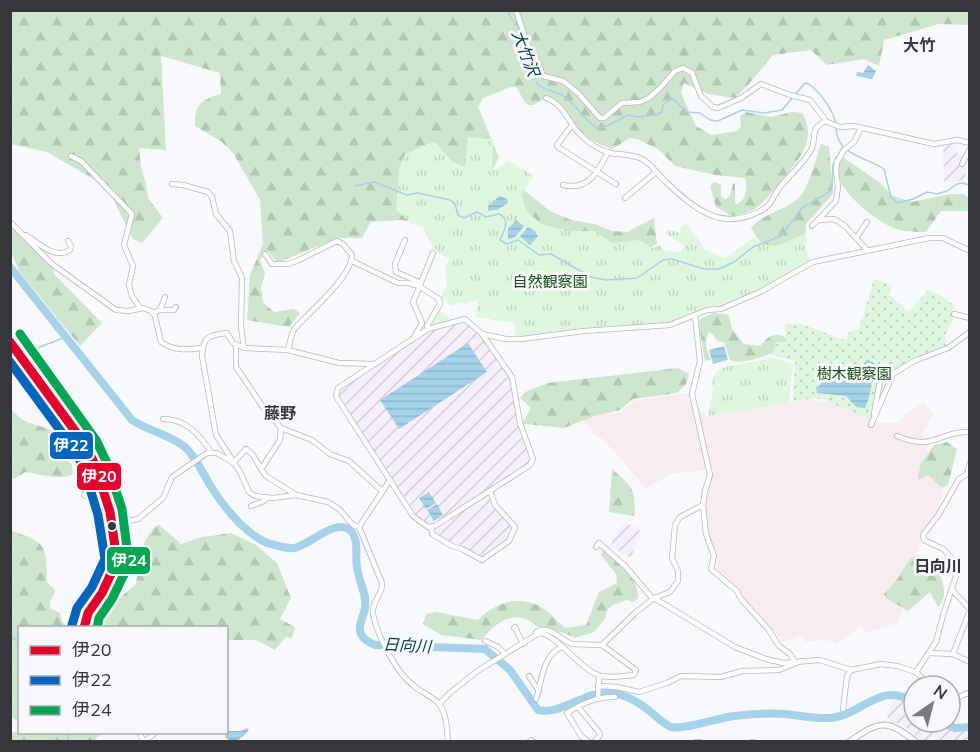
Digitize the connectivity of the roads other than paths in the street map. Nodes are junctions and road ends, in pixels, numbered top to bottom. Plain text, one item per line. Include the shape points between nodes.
1 (516, 10) edge
2 (546, 98) dead end
3 (825, 121) junction
4 (572, 125) junction
5 (861, 128) junction
6 (969, 143) edge
7 (969, 149) edge
8 (609, 153) junction
9 (71, 156) dead end
10 (962, 164) dead end
11 (598, 171) junction
12 (656, 172) junction
13 (172, 184) dead end
14 (616, 184) dead end
15 (563, 185) dead end
16 (625, 198) dead end
17 (818, 220) junction
18 (10, 222) edge
19 (867, 222) dead end
20 (812, 226) dead end
21 (21, 232) junction
22 (856, 238) junction
23 (405, 240) dead end
24 (68, 241) dead end
25 (867, 250) junction
26 (969, 251) edge
27 (433, 253) dead end
28 (265, 255) dead end
29 (352, 261) junction
30 (420, 285) junction
31 (165, 297) dead end
32 (176, 307) dead end
33 (140, 308) junction
34 (160, 310) junction
35 (153, 313) junction
36 (954, 314) dead end
37 (695, 316) junction
38 (969, 318) edge
39 (428, 329) junction
40 (969, 332) edge
41 (483, 334) junction
42 (413, 339) junction
43 (10, 341) edge
44 (236, 345) junction
45 (202, 348) junction
46 (244, 348) junction
47 (288, 350) junction
48 (374, 364) junction
49 (882, 370) dead end
50 (163, 419) dead end
51 (873, 419) junction
52 (870, 425) dead end
53 (281, 428) junction
54 (969, 432) edge
55 (897, 436) dead end
56 (212, 452) junction
57 (233, 462) junction
58 (969, 463) edge
59 (261, 469) junction
60 (390, 480) junction
61 (382, 491) junction
62 (490, 491) junction
63 (296, 495) junction
64 (267, 497) junction
65 (80, 501) dead end
66 (703, 505) junction
67 (251, 506) dead end
68 (111, 515) junction
69 (359, 527) junction
70 (431, 527) junction
71 (596, 547) dead end
72 (953, 591) junction
73 (654, 598) junction
74 (969, 609) edge
75 (84, 626) edge
76 (514, 628) dead end
77 (535, 634) junction
78 (485, 641) dead end
79 (523, 644) junction
80 (602, 645) junction
81 (562, 647) junction
82 (929, 653) junction
83 (953, 654) junction
84 (503, 655) junction
85 (803, 661) junction
86 (795, 662) junction
87 (969, 662) edge
88 (851, 670) junction
89 (916, 672) joint
90 (529, 676) dead end
91 (599, 676) junction
92 (598, 687) junction
93 (539, 691) junction
94 (598, 697) junction
95 (615, 698) dead end
96 (536, 699) dead end
97 (439, 704) junction
98 (578, 707) junction
99 (843, 709) dead end
100 (448, 741) edge
101 (589, 741) edge
102 (594, 741) edge
103 (849, 741) edge
104 (916, 741) edge

1 - 3 street via 543,76 563,81 600,118 622,103 649,98 678,69 687,69 701,96 713,107 741,98 761,84 813,102
2 - 4 street via 558,103
3 - 5 street via 840,127
3 - 12 street via 813,132 812,149 778,189 774,200 745,218 733,220 700,211
4 - 8 street via 592,145
4 - 11 street via 558,147
5 - 6 street via 934,144 957,140
5 - 17 street via 837,162 836,201
7 - 10 street
8 - 11 street
8 - 12 street via 645,160
9 - 33 street via 81,161 132,214 124,245 132,266 129,285
11 - 14 street
11 - 15 street via 595,177 575,188
12 - 16 street
13 - 46 street via 208,192 216,214 230,231 234,261 242,278
17 - 20 street
17 - 22 street via 834,219
18 - 21 street
19 - 22 street
21 - 24 street via 60,254 71,249
21 - 33 street via 52,264 116,310
22 - 25 street
23 - 30 street via 395,264 396,272
25 - 26 street via 943,238
25 - 37 street via 812,263 760,292
27 - 30 street
28 - 29 street via 272,264 287,264 337,241 349,250
29 - 39 street via 398,283 419,286 439,299
29 - 47 street via 326,297 293,330
30 - 42 street via 411,298 422,323
31 - 34 street
32 - 34 street
33 - 35 street
34 - 35 street
35 - 45 street via 165,345 174,349
36 - 38 street
37 - 41 street via 656,327 530,338 506,339
37 - 66 street via 700,362 692,394 710,475
39 - 41 street via 465,320
39 - 42 street
40 - 51 street via 948,348 893,374
41 - 62 street via 512,377 520,423 533,459 530,465
42 - 48 street
43 - 68 street via 86,446
44 - 45 street via 227,333 212,335
44 - 46 street
44 - 53 street via 236,367
45 - 57 street via 216,435
46 - 47 street
47 - 48 street via 339,363
48 - 60 street via 338,388 336,395
49 - 51 street
50 - 56 street via 185,424
51 - 52 street
53 - 59 street via 280,440
53 - 61 street via 349,461
54 - 55 street via 920,443
56 - 57 street
56 - 68 street via 172,477 163,498 138,519 124,522
57 - 59 street via 246,449
57 - 64 street via 252,495
58 - 72 street via 967,474 959,479 923,535 924,540 943,549 955,563
59 - 63 street
60 - 61 street
60 - 70 street via 415,519
61 - 69 street
62 - 70 street
62 - 70 street via 495,504 515,526 509,542 482,560 432,534
63 - 64 street
63 - 69 street via 331,503
64 - 67 street
65 - 68 street via 95,493 93,477
66 - 73 street via 676,523 672,558 678,582 670,592
66 - 86 street via 706,534 714,556 711,569 736,591
68 - 75 street via 117,561
69 - 97 street via 382,584 373,609 385,648 411,684
71 - 73 street via 599,543 626,566
72 - 74 street
72 - 82 street
73 - 80 street
73 - 86 street via 735,647 773,661
74 - 83 street
76 - 79 street
77 - 79 street
77 - 80 street via 542,629 572,644
77 - 81 street via 547,634
78 - 84 street via 498,647
79 - 84 street
80 - 91 street via 636,670 634,675
81 - 91 street
81 - 93 street via 545,664
82 - 83 street
82 - 89 street
83 - 87 street
84 - 97 street via 462,682
85 - 86 street
85 - 88 street via 820,660
85 - 92 street via 779,670 721,677 681,676 639,692
88 - 89 street via 881,664
88 - 99 street
90 - 93 street
91 - 92 street
92 - 94 street
93 - 96 street
94 - 95 street
94 - 98 street
97 - 100 street via 446,719
98 - 101 street via 567,713 581,736
98 - 102 street via 599,732
103 - 104 main road via 884,725 894,726

